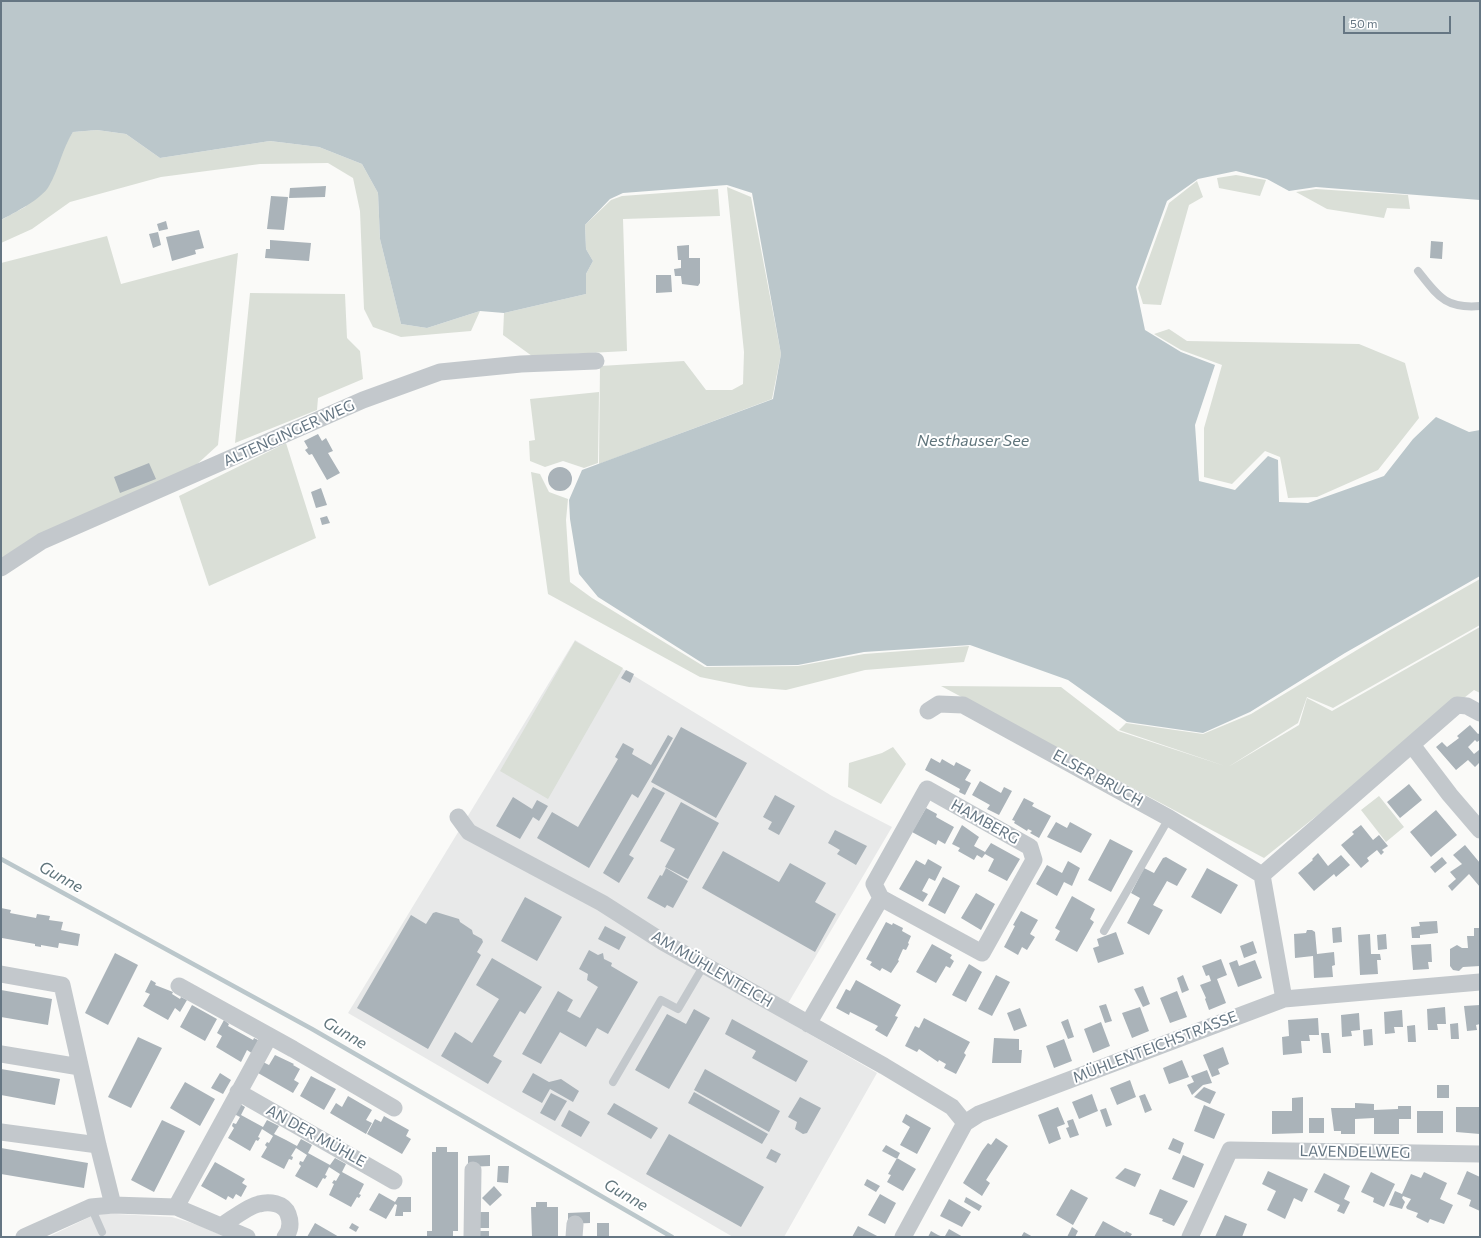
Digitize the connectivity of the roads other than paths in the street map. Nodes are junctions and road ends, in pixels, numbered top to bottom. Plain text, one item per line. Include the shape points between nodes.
1 (1418, 271) dead end
2 (1480, 306) edge
3 (596, 361) dead end
4 (1, 568) edge
5 (1473, 709) edge
6 (928, 711) dead end
7 (1412, 745) junction
8 (458, 817) dead end
9 (1169, 818) junction
10 (1480, 830) edge
11 (1262, 875) junction
12 (881, 898) junction
13 (1104, 932) dead end
14 (704, 965) junction
15 (1, 974) edge
16 (1480, 982) edge
17 (179, 986) dead end
18 (1284, 999) junction
19 (808, 1024) junction
20 (269, 1037) junction
21 (1, 1054) edge
22 (80, 1067) junction
23 (613, 1082) dead end
24 (238, 1092) junction
25 (394, 1108) dead end
26 (965, 1123) junction
27 (1, 1132) edge
28 (98, 1146) junction
29 (1480, 1154) edge
30 (473, 1170) dead end
31 (394, 1181) dead end
32 (113, 1205) junction
33 (91, 1208) junction
34 (176, 1208) junction
35 (221, 1226) junction
36 (102, 1232) dead end
37 (24, 1237) edge
38 (247, 1237) edge
39 (285, 1237) edge
40 (472, 1237) edge
41 (903, 1237) edge
42 (1190, 1237) edge

1 - 2 lane via 1440,298 1466,307
3 - 4 street, ALTENGINGER WEG via 521,364 440,372 363,400 42,541
5 - 7 street via 1457,705
6 - 9 street, ELSER BRUCH via 939,704 963,705
7 - 10 street
7 - 11 street
8 - 14 street, AM MÜHLENTEICH via 469,832 602,903
9 - 11 street, ELSER BRUCH
9 - 13 lane
11 - 18 street
12 - 12 street, HAMBERG via 982,953 1034,860 1030,847 927,789 874,884
12 - 19 street
14 - 19 street, AM MÜHLENTEICH
14 - 23 lane via 678,1009 661,1000
15 - 22 street via 62,985
16 - 18 street, MÜHLENTEICHSTRASSE
17 - 20 street
18 - 26 street, MÜHLENTEICHSTRASSE via 979,1114
19 - 26 street, AM MÜHLENTEICH via 952,1107
20 - 24 street
20 - 25 street
21 - 22 street
22 - 28 street
24 - 31 street, AN DER MÜHLE
24 - 34 street
26 - 41 street
27 - 28 street
28 - 32 street
29 - 42 street, LAVENDELWEG via 1230,1150
30 - 40 street
32 - 33 street
32 - 34 street
33 - 36 lane
33 - 37 street
34 - 35 street
35 - 38 street
35 - 39 street via 258,1204 276,1203 287,1210 291,1221

